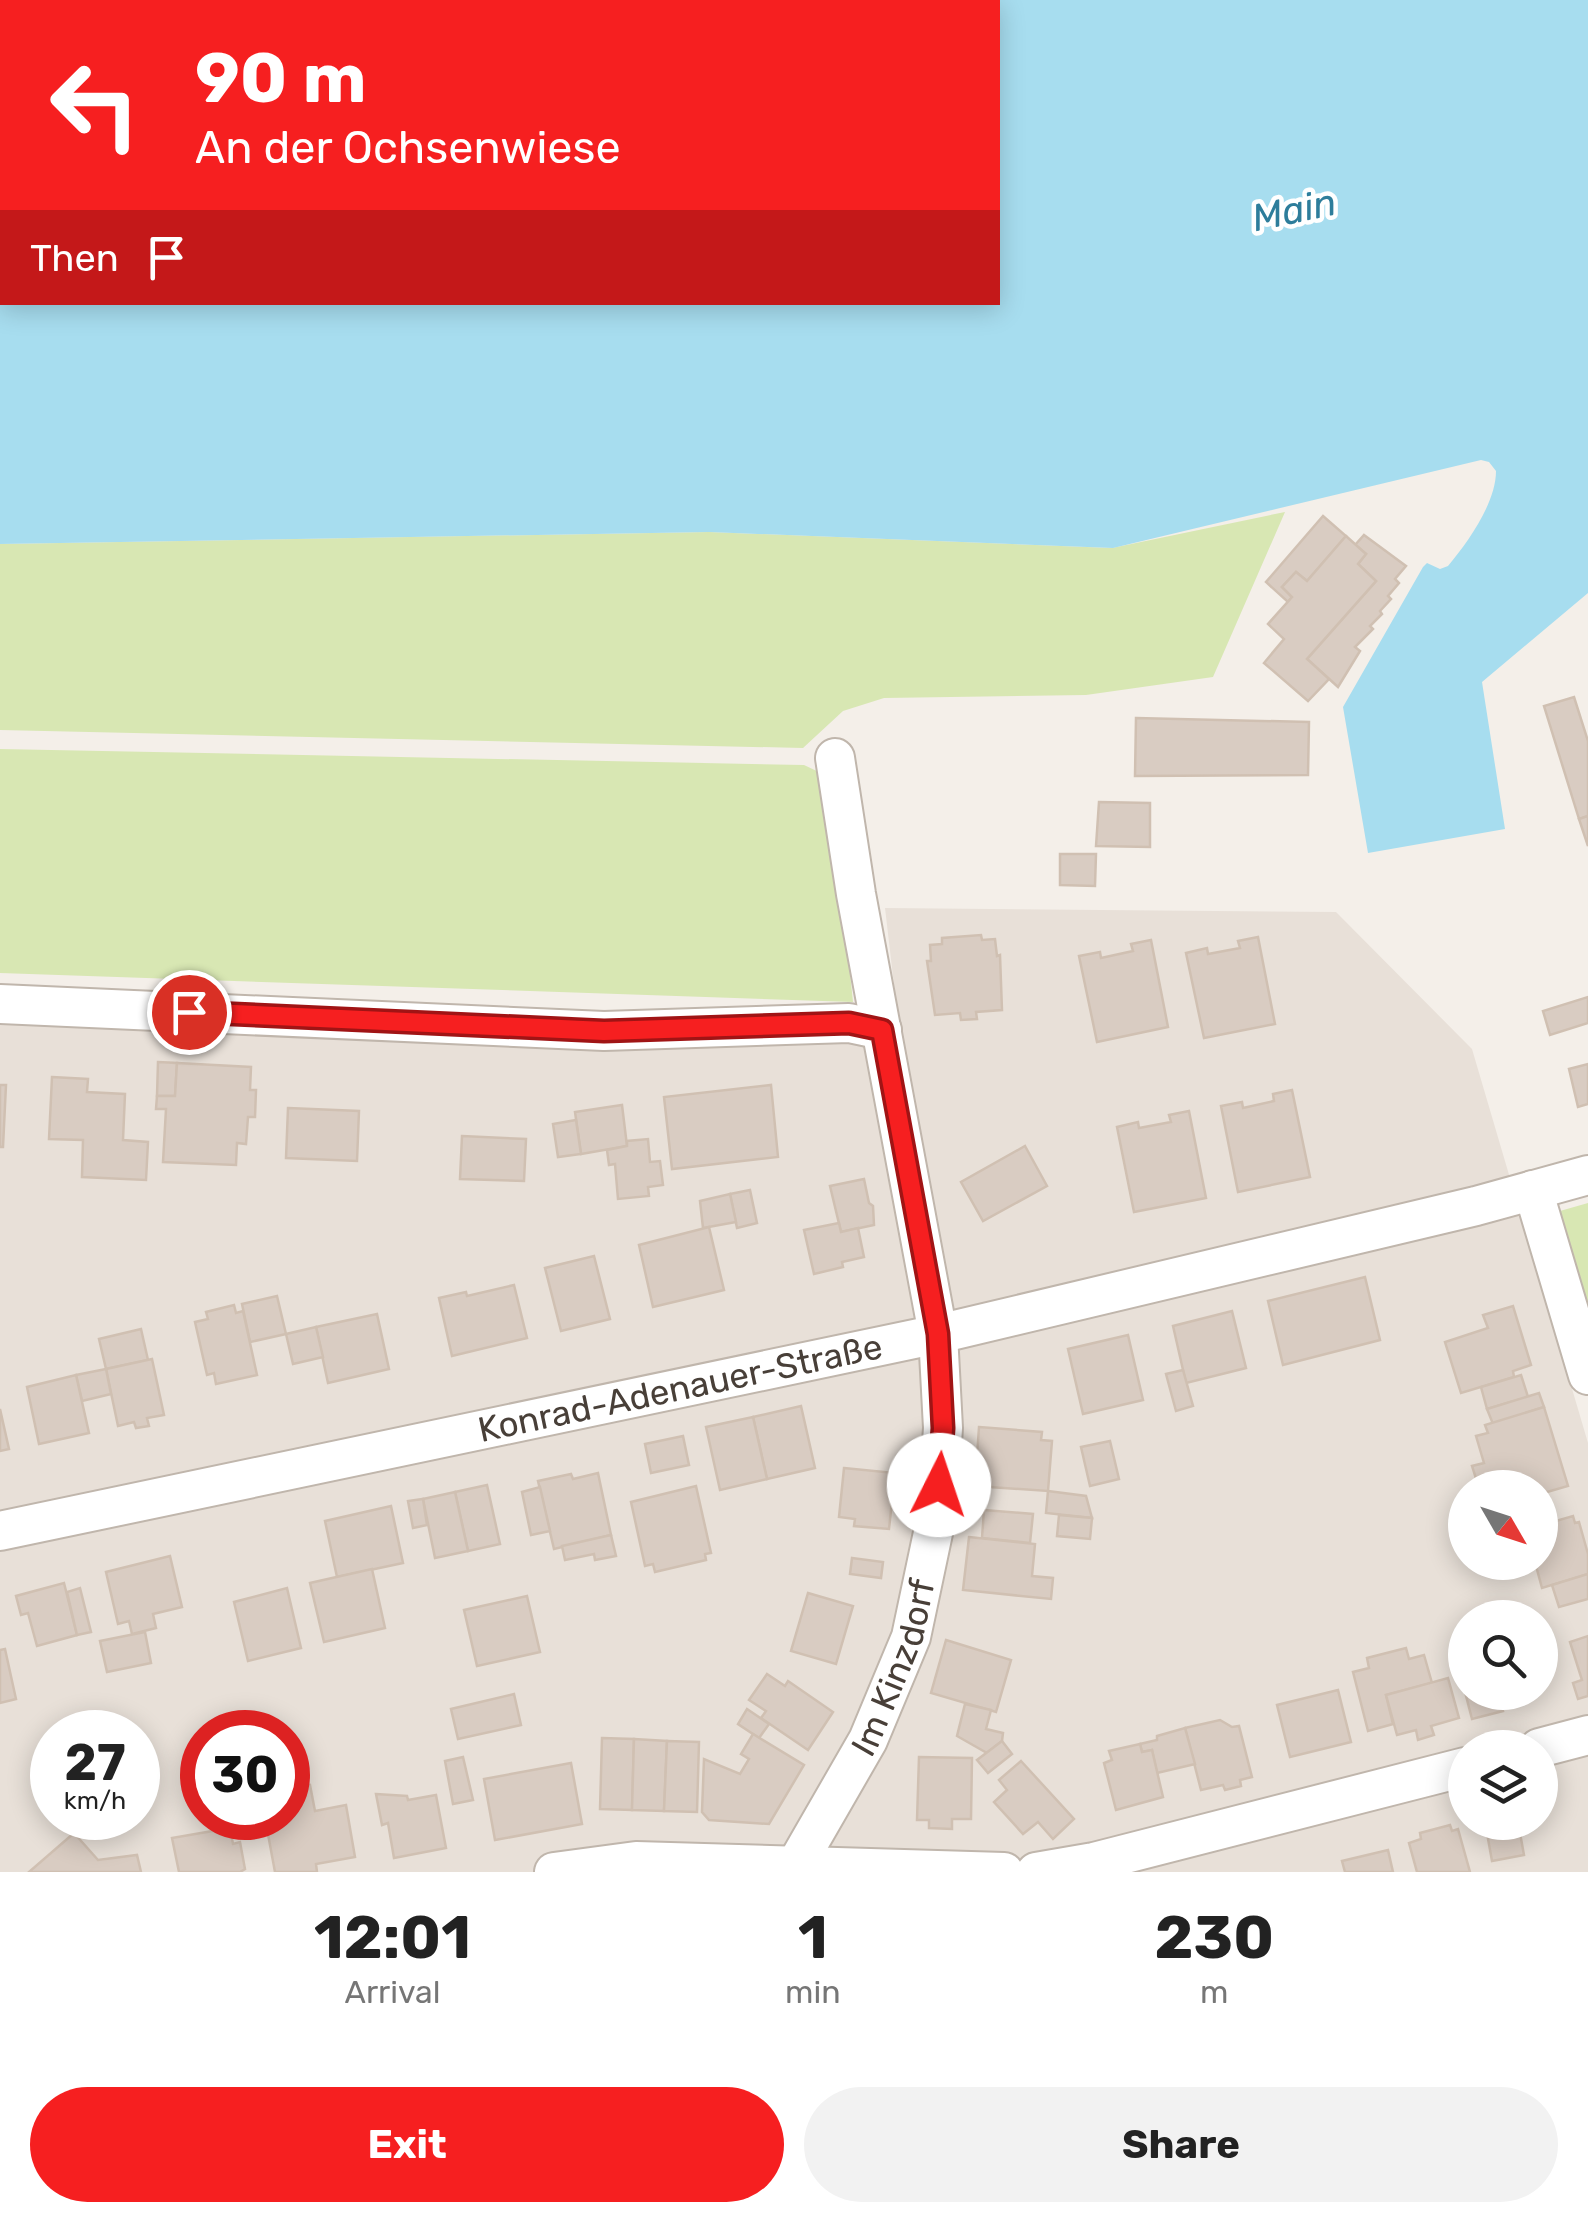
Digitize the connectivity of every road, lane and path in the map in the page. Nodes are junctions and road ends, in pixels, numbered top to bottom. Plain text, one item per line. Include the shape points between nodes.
1 (835, 758) dead end
2 (0, 1004) edge
3 (882, 1030) junction
4 (1588, 1174) edge
5 (1533, 1190) junction
6 (938, 1334) junction
7 (1588, 1375) edge
8 (0, 1531) edge
9 (1588, 1735) edge
10 (1558, 1743) edge
11 (1448, 1770) edge
12 (794, 1869) edge
13 (554, 1872) edge
14 (1004, 1872) edge
15 (1036, 1872) edge

1 - 3 street, Im Kinzdorf
2 - 3 street via 604,1031 849,1023
3 - 6 street, Im Kinzdorf
4 - 5 street, Konrad-Adenauer-Straße
5 - 6 street, Konrad-Adenauer-Straße
5 - 7 street
6 - 8 street, Konrad-Adenauer-Straße
6 - 12 street, Im Kinzdorf via 938,1514 912,1636 868,1740
9 - 10 street
11 - 15 street
12 - 13 street via 623,1861
12 - 14 street

